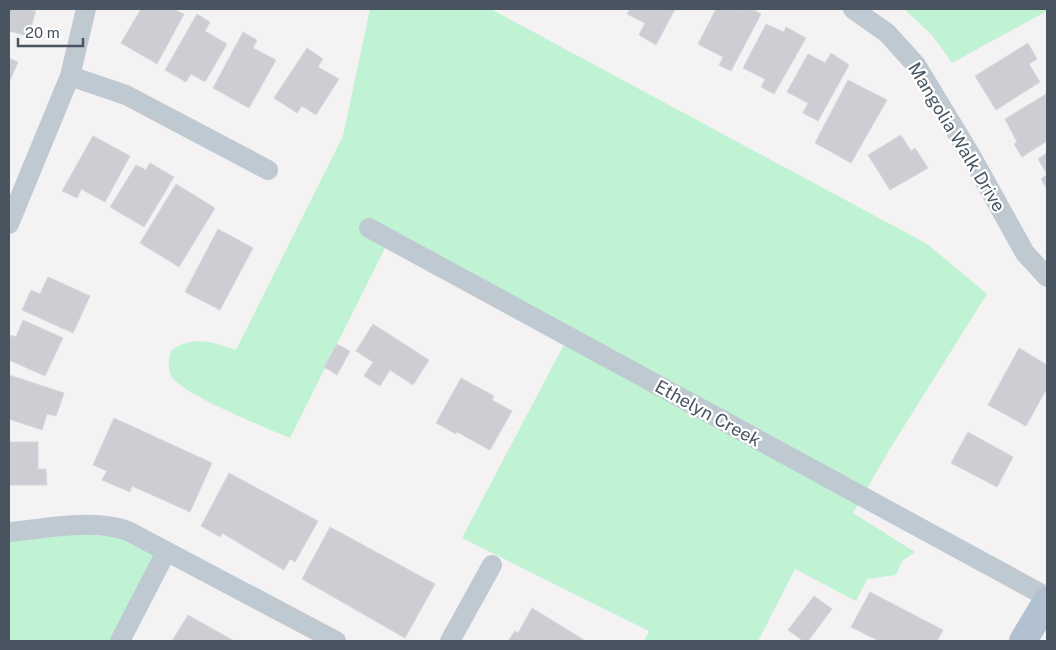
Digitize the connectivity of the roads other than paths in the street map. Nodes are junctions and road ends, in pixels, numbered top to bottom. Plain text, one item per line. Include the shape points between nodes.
1 (86, 9) edge
2 (853, 9) edge
3 (70, 76) junction
4 (268, 170) dead end
5 (9, 224) edge
6 (369, 228) dead end
7 (1047, 277) edge
8 (9, 532) edge
9 (166, 552) junction
10 (492, 565) dead end
11 (1047, 599) edge
12 (120, 641) edge
13 (336, 641) edge
14 (450, 641) edge
15 (1024, 641) edge

1 - 3 street
2 - 7 street, Mangolia Walk Drive via 887,34 916,65 1025,253
3 - 4 street via 144,103
3 - 5 street
6 - 11 street, Ethelyn Creek
8 - 9 street via 107,526 128,531
9 - 12 street
9 - 13 street
10 - 14 street
11 - 15 main road

